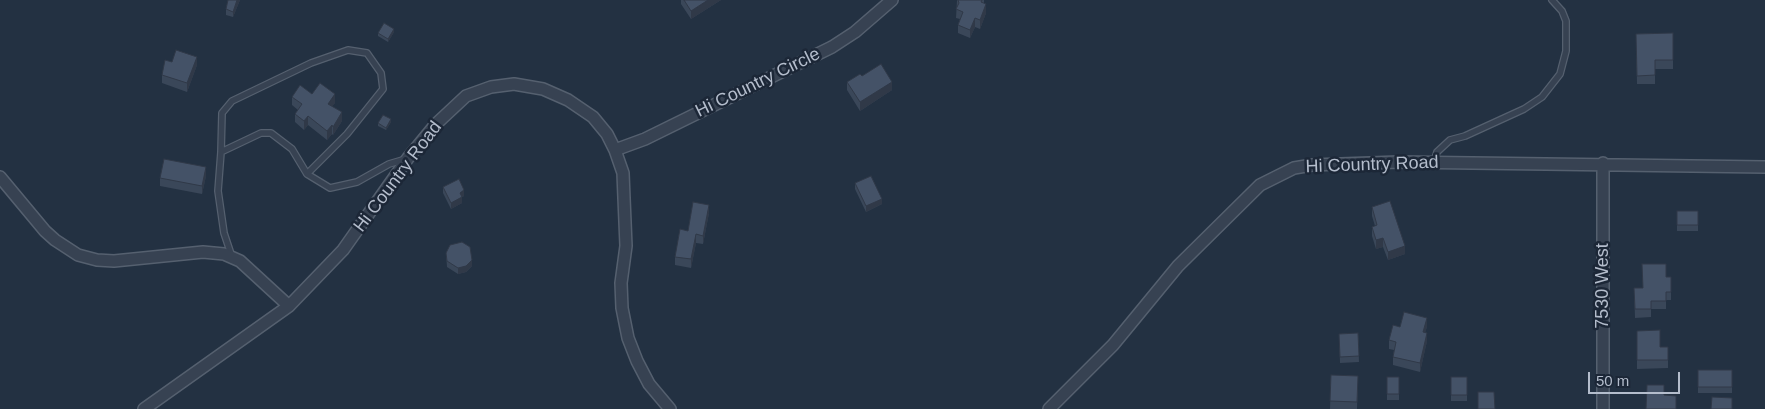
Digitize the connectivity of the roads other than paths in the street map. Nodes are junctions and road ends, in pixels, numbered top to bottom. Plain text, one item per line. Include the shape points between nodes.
1 (892, 0) edge
2 (1552, 0) edge
3 (615, 150) junction
4 (220, 152) junction
5 (408, 158) junction
6 (1434, 162) junction
7 (1603, 163) junction
8 (1765, 167) edge
9 (307, 174) junction
10 (0, 177) edge
11 (232, 258) junction
12 (288, 306) junction
13 (144, 409) edge
14 (670, 409) edge
15 (1049, 409) edge
16 (1603, 409) edge

1 - 3 street, Hi Country Circle via 855,32 832,46 645,139
2 - 6 lane via 1562,11 1566,22 1566,51 1560,74 1542,97 1524,109 1450,140 1437,152
3 - 5 street, Hi Country Road via 593,117 568,100 543,89 514,84 491,87 466,96 436,124
3 - 14 street, Hi Country Road via 623,173 626,246 621,283 628,338 649,384
4 - 9 lane via 261,132 271,132 292,149
4 - 9 lane via 222,113 232,101 348,50 366,54 381,73 383,89 347,134
4 - 11 lane via 218,191 224,233
5 - 9 lane via 389,164 357,182 330,188
5 - 12 street, Hi Country Road via 343,250
6 - 7 street, Hi Country Road
6 - 15 street, Hi Country Road via 1312,165 1294,168 1260,185 1178,266 1112,345
7 - 8 street, Hi Country Road
7 - 16 street, 7530 West
10 - 11 street via 45,231 78,255 114,261 203,252
11 - 12 street via 240,261
12 - 13 street, Hi Country Road

